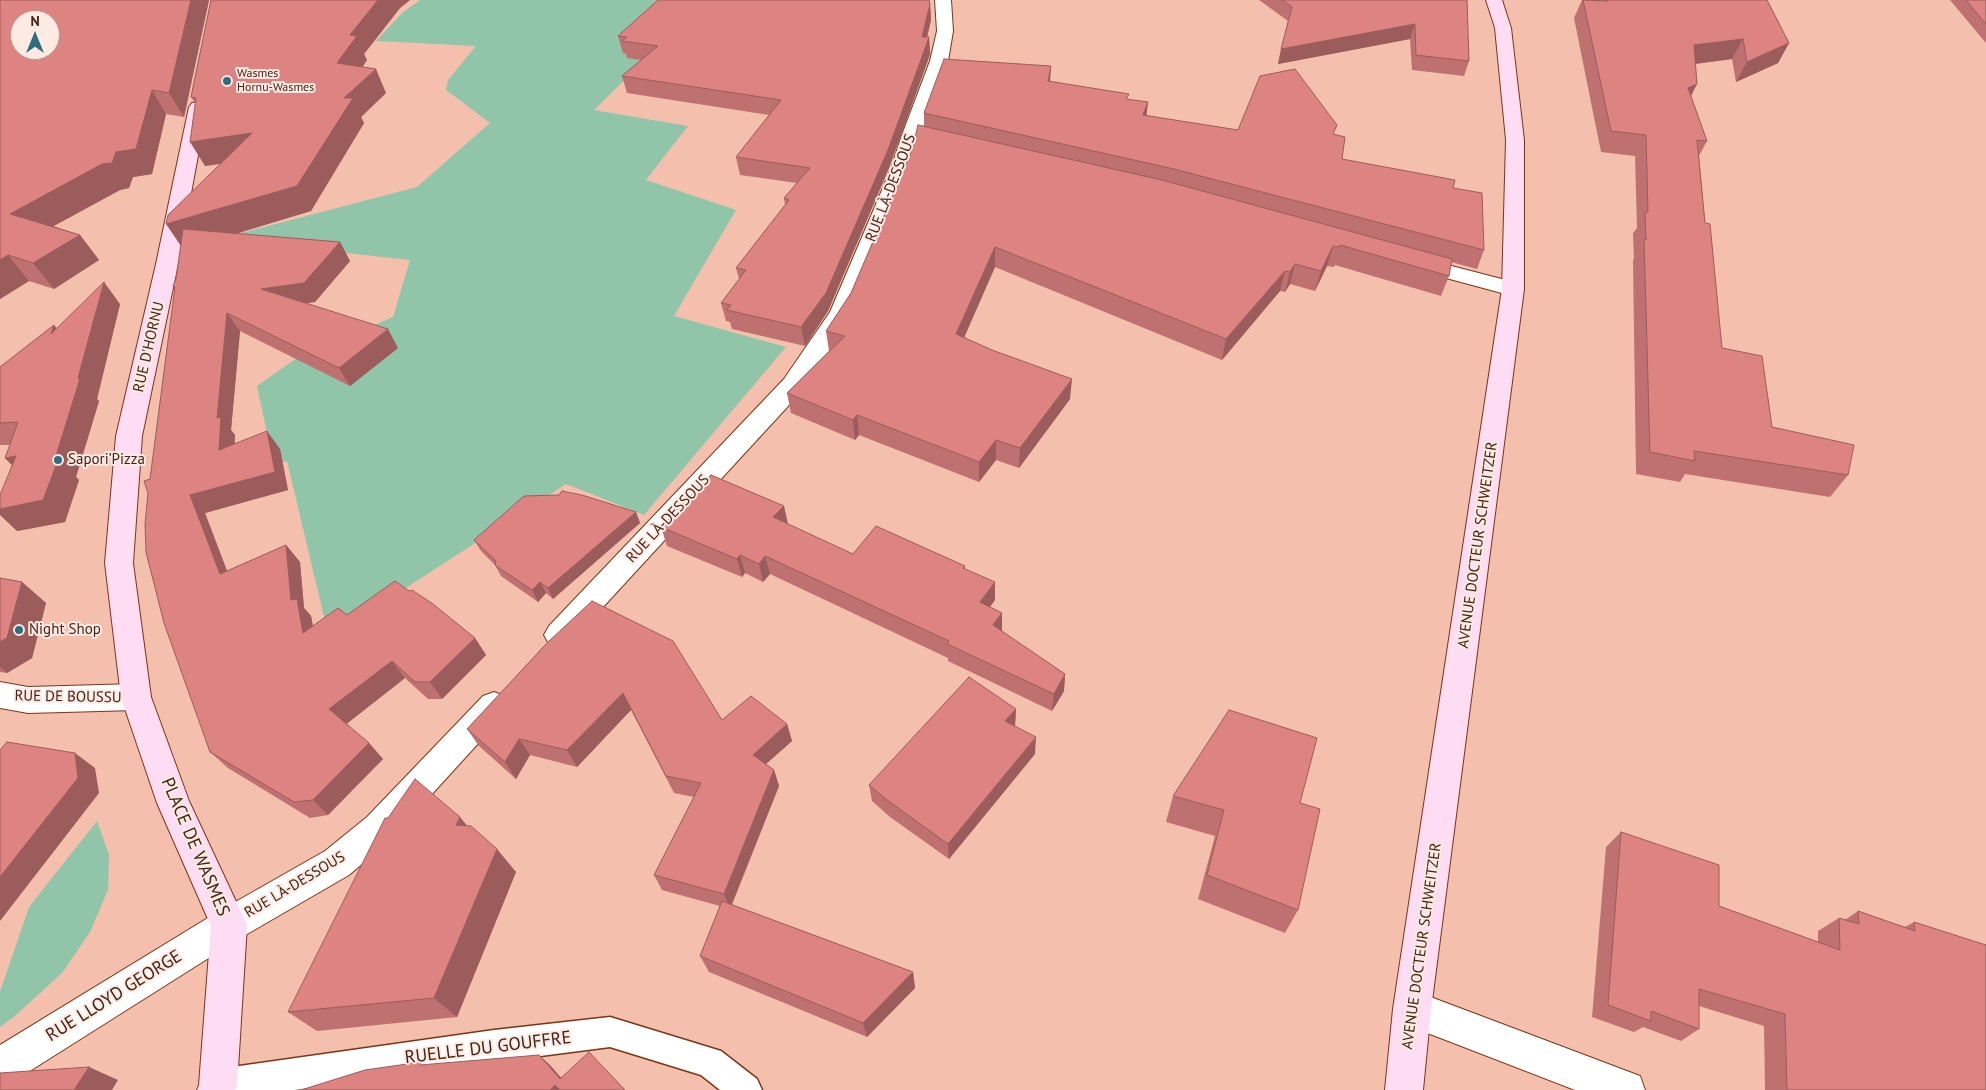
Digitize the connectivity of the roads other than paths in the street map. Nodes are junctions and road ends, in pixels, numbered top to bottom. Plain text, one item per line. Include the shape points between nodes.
1 (943, 0) edge
2 (1494, 0) edge
3 (201, 88) edge
4 (1390, 255) edge
5 (1513, 289) junction
6 (544, 652) edge
7 (511, 687) edge
8 (0, 695) edge
9 (136, 698) junction
10 (229, 925) junction
11 (1412, 1009) junction
12 (0, 1068) edge
13 (217, 1088) edge
14 (746, 1090) edge
15 (1404, 1090) edge
16 (1626, 1090) edge

1 - 6 street, RUE LÀ-DESSOUS via 945,31 921,137 901,169 841,312 821,345 793,385
2 - 5 street, AVENUE DOCTEUR SCHWEITZER via 1503,28 1515,140
3 - 9 street, RUE D'HORNU via 129,436 119,563
4 - 5 street
5 - 11 street, AVENUE DOCTEUR SCHWEITZER
7 - 10 street, RUE LÀ-DESSOUS via 379,828 337,863
8 - 9 street, RUE DE BOUSSU via 28,700
9 - 10 street, PLACE DE WASMES via 173,803
10 - 12 street, RUE LLOYD GEORGE
10 - 13 street, PLACE DE WASMES
11 - 15 street, AVENUE DOCTEUR SCHWEITZER
11 - 16 street
13 - 14 lane, RUELLE DU GOUFFRE via 494,1046 610,1032 710,1062

